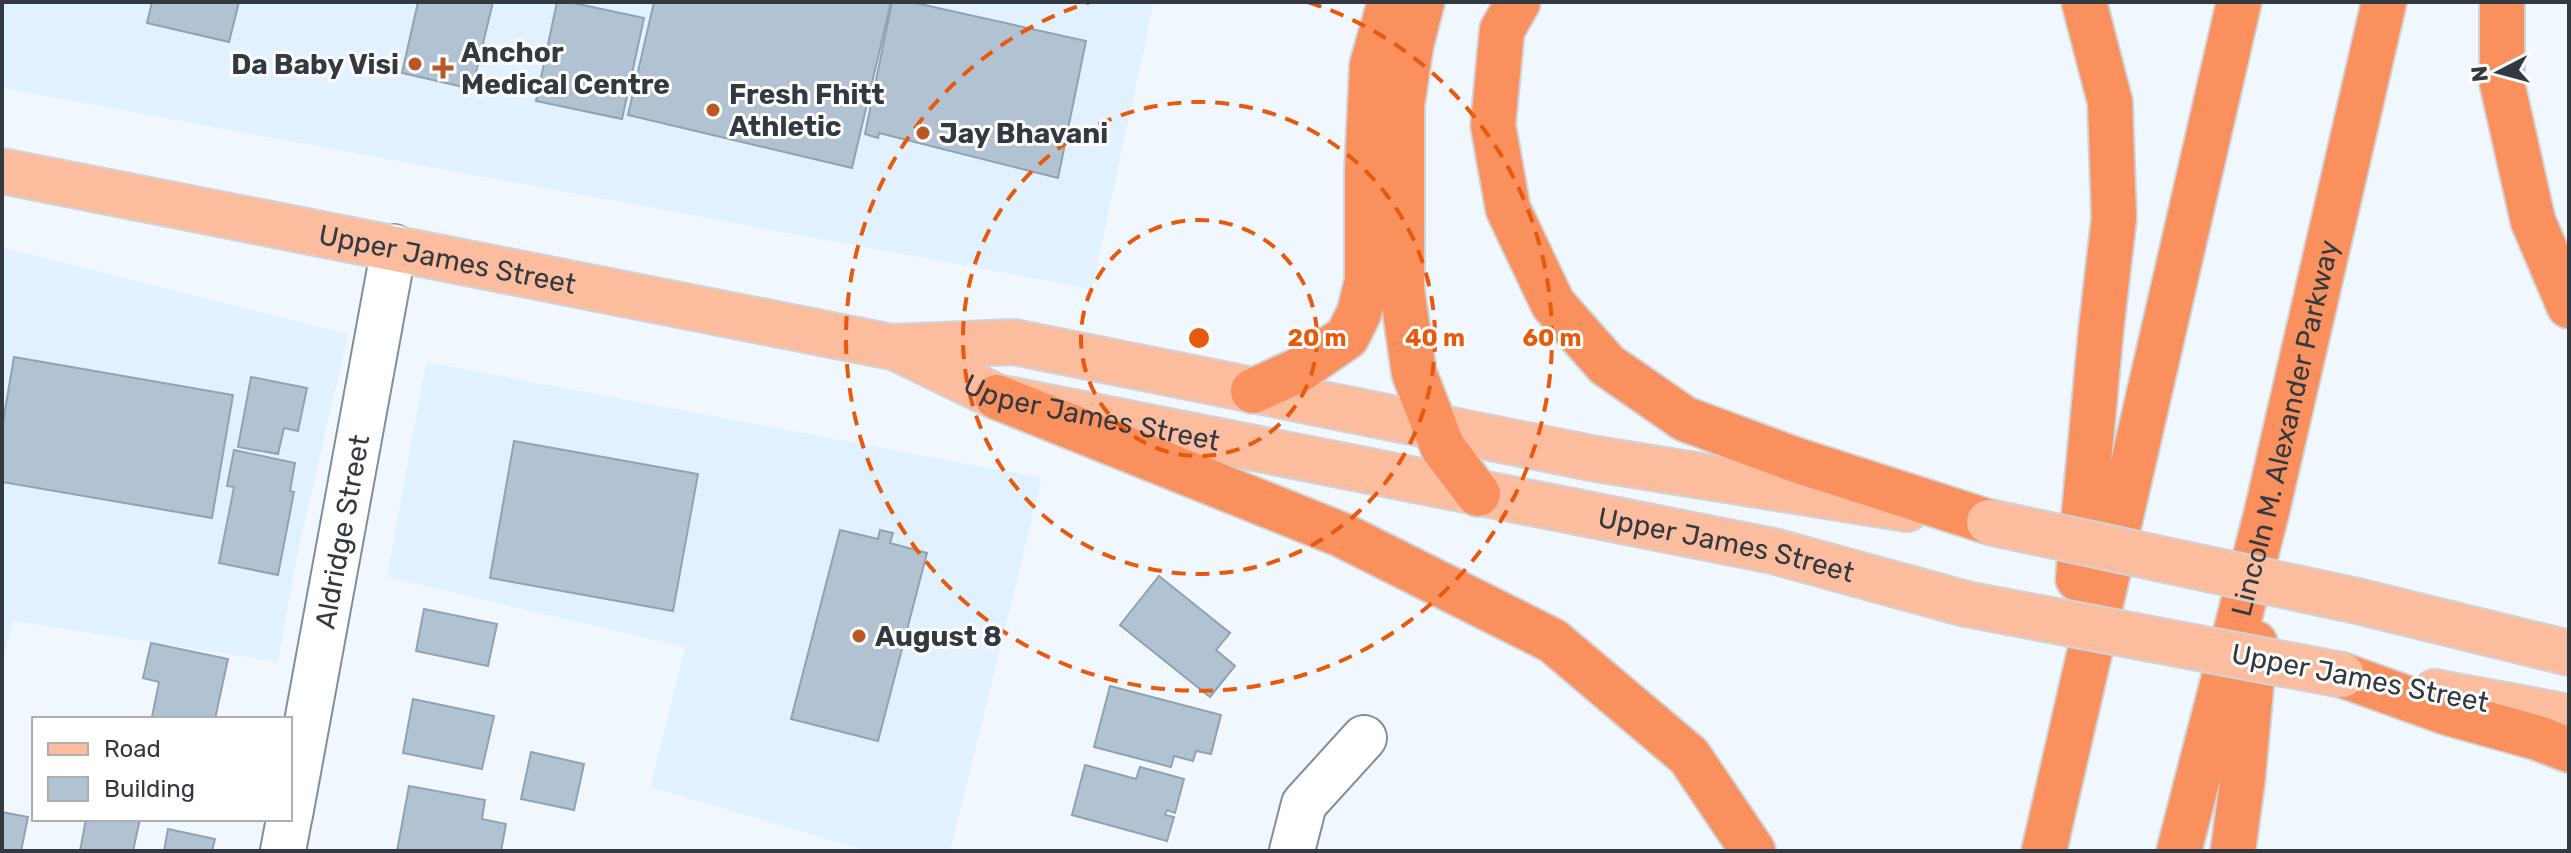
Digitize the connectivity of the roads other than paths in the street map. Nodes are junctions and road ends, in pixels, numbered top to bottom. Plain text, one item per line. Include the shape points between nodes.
1 (1390, 2) edge
2 (1422, 2) edge
3 (1518, 2) edge
4 (2084, 2) edge
5 (2239, 2) edge
6 (2384, 2) edge
7 (2502, 2) edge
8 (2, 171) edge
9 (394, 247) junction
10 (2569, 306) edge
11 (892, 347) junction
12 (1253, 391) junction
13 (997, 397) junction
14 (1434, 426) junction
15 (1478, 494) junction
16 (2266, 515) junction
17 (1989, 522) junction
18 (2569, 653) edge
19 (2342, 675) junction
20 (2569, 717) edge
21 (1364, 738) dead end
22 (2569, 750) edge
23 (2060, 785) junction
24 (292, 806) edge
25 (289, 821) edge
26 (283, 851) edge
27 (1292, 851) edge
28 (1753, 851) edge
29 (2044, 851) edge
30 (2179, 851) edge
31 (2233, 851) edge

1 - 12 highway via 1372,65 1367,281 1359,313 1347,337 1299,370
2 - 14 highway via 1402,105 1402,290 1414,373
3 - 17 highway via 1502,30 1493,125 1508,209 1553,304 1607,365 1685,419
4 - 23 highway via 2110,102 2114,218
5 - 23 highway
6 - 16 highway, Lincoln M. Alexander Parkway
7 - 10 highway via 2502,83 2533,221
8 - 9 main road, Upper James Street
9 - 11 main road, Upper James Street
9 - 24 street, Aldridge Street
11 - 12 main road, Upper James Street via 1014,342
11 - 13 main road, Upper James Street
12 - 14 main road, Upper James Street
13 - 15 main road, Upper James Street
13 - 28 highway via 1342,535 1553,641 1689,756
14 - 15 highway via 1443,448
14 - 17 main road, Upper James Street via 1596,459
15 - 19 main road, Upper James Street, bridge via 1773,551 1966,604
16 - 30 highway, Lincoln M. Alexander Parkway
16 - 31 highway
17 - 18 main road, Upper James Street, bridge via 2357,601
19 - 20 main road, Upper James Street
19 - 22 highway
21 - 27 street via 1304,804
23 - 29 highway
25 - 26 street, Aldridge Street

